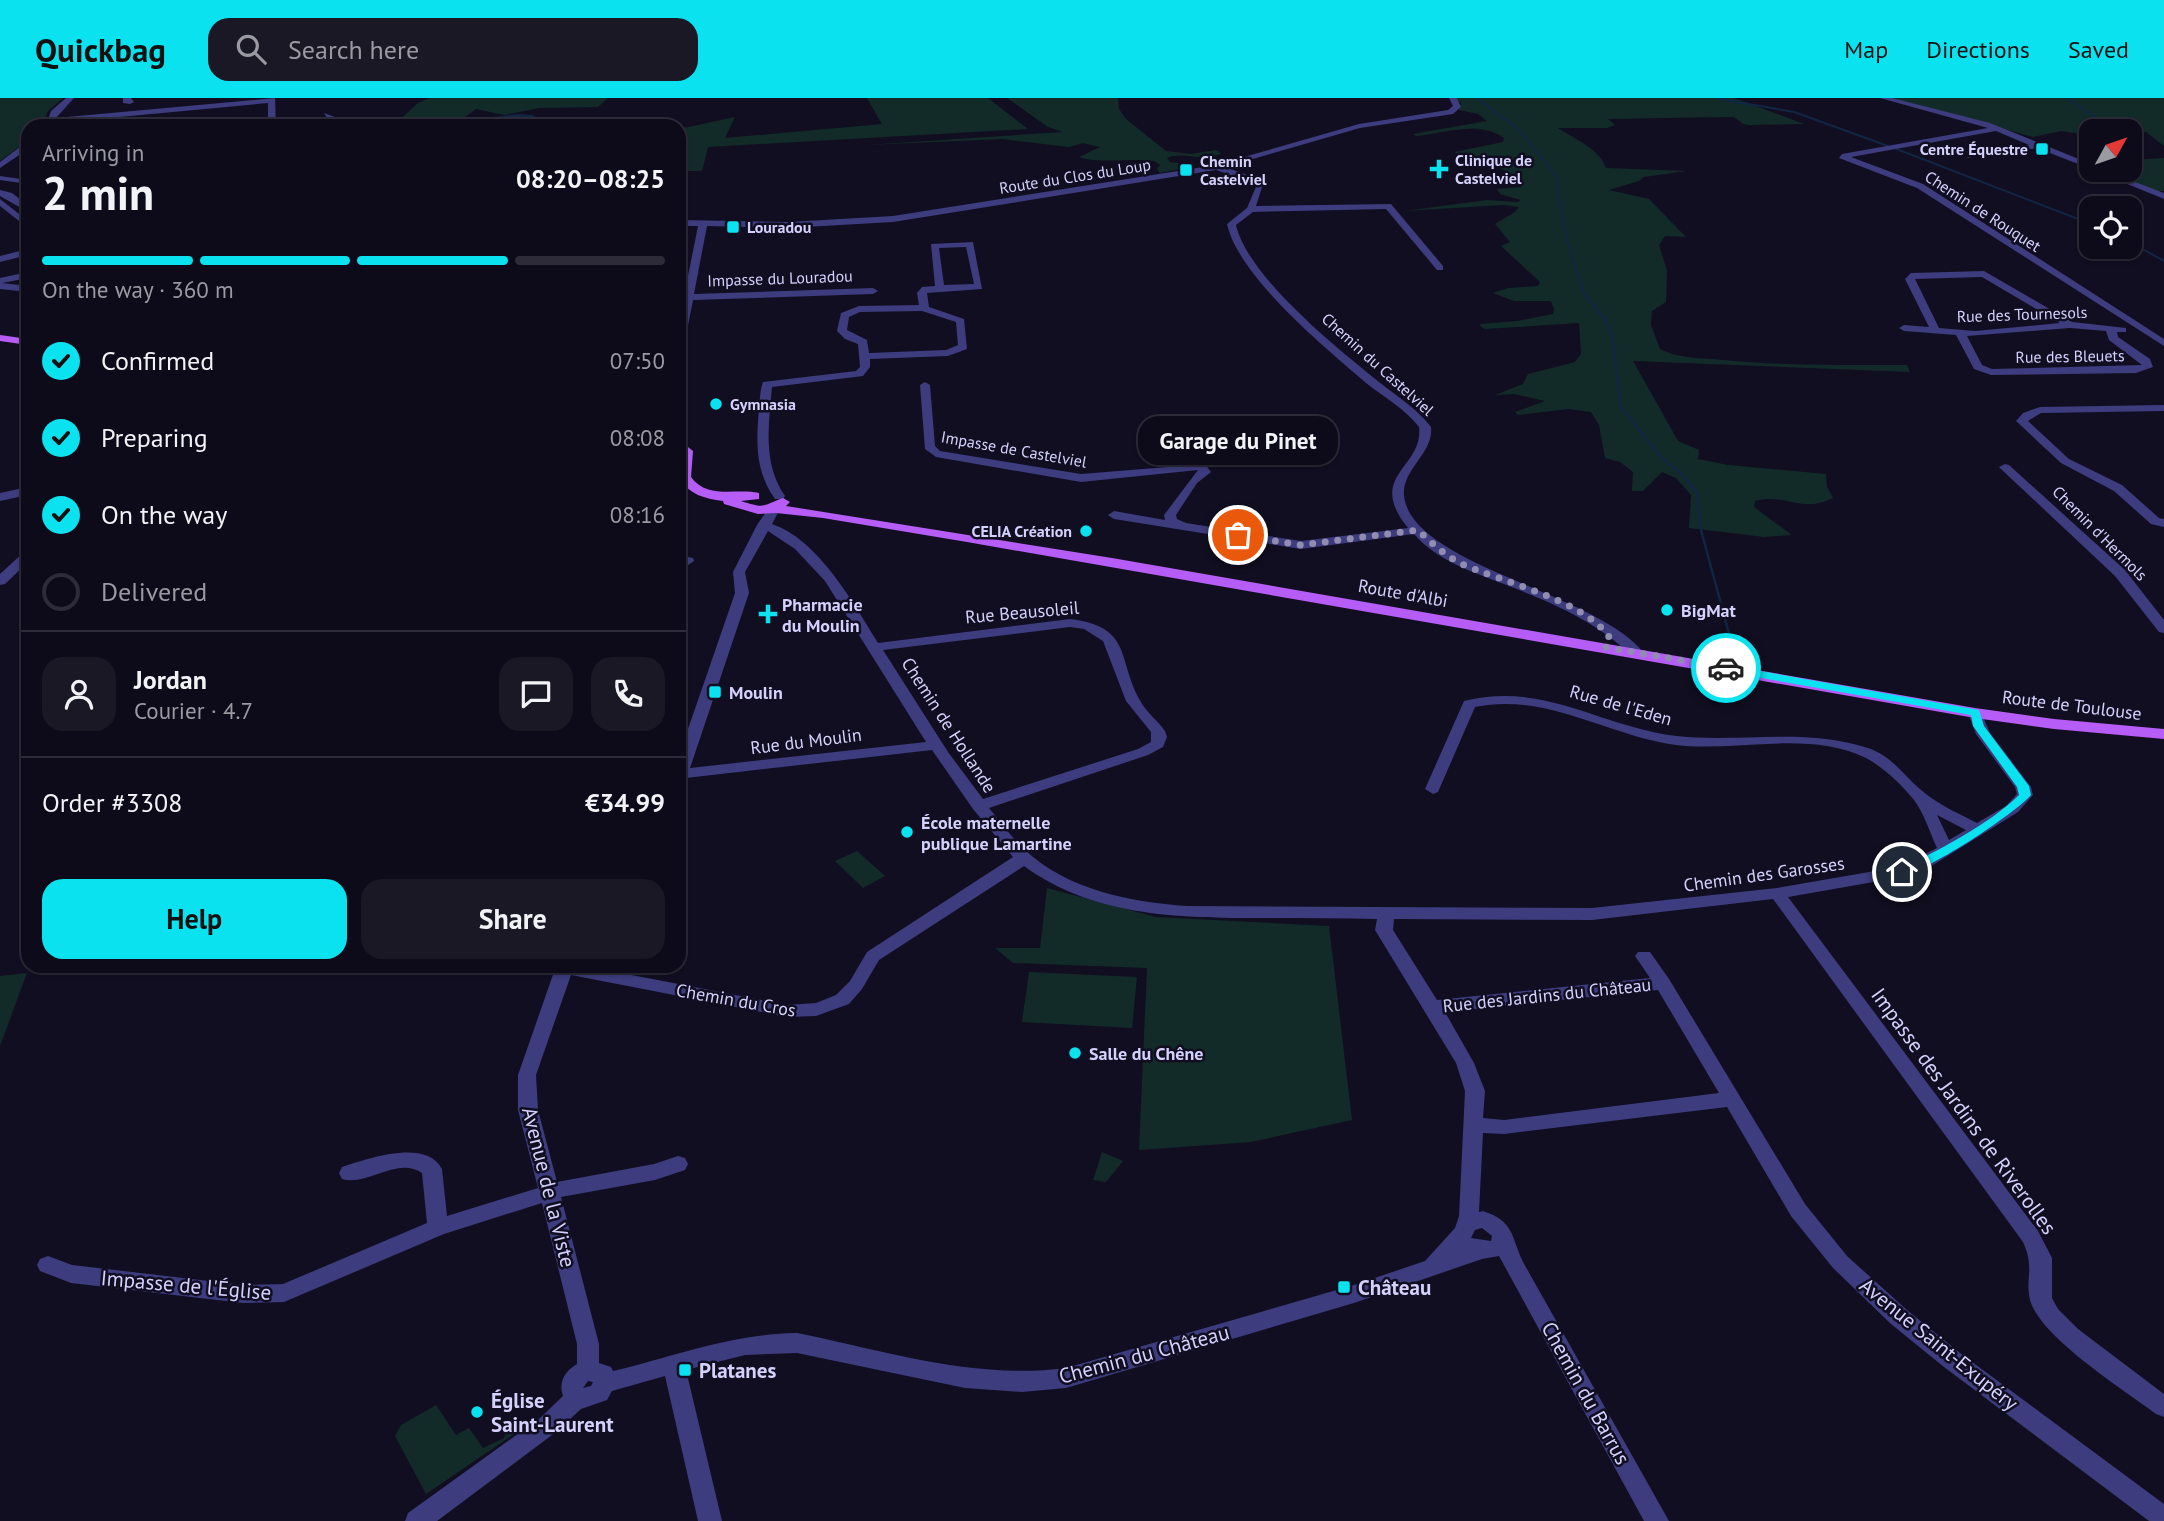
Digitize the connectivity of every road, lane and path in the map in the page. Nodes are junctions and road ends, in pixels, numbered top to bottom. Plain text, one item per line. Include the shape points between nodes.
1 (70, 98) edge
2 (193, 98) edge
3 (1453, 98) edge
4 (1884, 98) edge
5 (131, 99) edge
6 (271, 99) edge
7 (187, 113) junction
8 (128, 114) junction
9 (327, 115) dead end
10 (53, 119) edge
11 (85, 119) edge
12 (272, 119) edge
13 (330, 119) edge
14 (1997, 129) junction
15 (2038, 146) junction
16 (21, 150) edge
17 (1970, 156) dead end
18 (2079, 162) edge
19 (0, 166) edge
20 (1217, 167) junction
21 (1, 177) edge
22 (21, 180) edge
23 (2128, 182) edge
24 (0, 193) edge
25 (2164, 196) edge
26 (21, 203) edge
27 (4, 205) edge
28 (1251, 209) junction
29 (21, 219) edge
30 (686, 224) edge
31 (703, 225) junction
32 (21, 254) edge
33 (0, 258) edge
34 (1440, 268) dead end
35 (21, 276) edge
36 (0, 281) edge
37 (0, 286) edge
38 (21, 288) edge
39 (940, 288) junction
40 (873, 291) dead end
41 (689, 297) junction
42 (924, 307) junction
43 (686, 312) edge
44 (2070, 325) junction
45 (1904, 328) dead end
46 (2142, 329) junction
47 (2111, 330) junction
48 (1936, 331) junction
49 (1960, 333) junction
50 (0, 338) edge
51 (21, 341) edge
52 (2164, 343) edge
53 (865, 356) junction
54 (925, 385) dead end
55 (2164, 408) edge
56 (686, 450) edge
57 (686, 467) edge
58 (2005, 467) dead end
59 (769, 480) junction
60 (686, 482) edge
61 (0, 489) edge
62 (21, 489) edge
63 (686, 491) edge
64 (21, 492) edge
65 (703, 494) junction
66 (0, 497) edge
67 (753, 502) junction
68 (778, 503) junction
69 (1114, 515) dead end
70 (2161, 524) edge
71 (763, 525) junction
72 (1183, 526) junction
73 (1418, 530) junction
74 (21, 562) edge
75 (0, 581) edge
76 (1593, 620) junction
77 (2164, 629) edge
78 (876, 647) junction
79 (1605, 647) junction
80 (1636, 652) junction
81 (1975, 713) junction
82 (2164, 734) edge
83 (936, 745) junction
84 (686, 759) edge
85 (686, 775) edge
86 (1433, 789) dead end
87 (1922, 799) junction
88 (979, 806) junction
89 (1931, 818) junction
90 (1975, 831) junction
91 (1946, 850) junction
92 (1024, 858) junction
93 (1777, 893) junction
94 (1386, 914) junction
95 (1644, 956) dead end
96 (562, 973) edge
97 (594, 973) edge
98 (1662, 983) junction
99 (1432, 1007) junction
100 (1730, 1099) junction
101 (1475, 1125) junction
102 (678, 1164) dead end
103 (349, 1172) dead end
104 (550, 1193) junction
105 (1472, 1197) junction
106 (1490, 1222) junction
107 (438, 1227) junction
108 (1465, 1228) junction
109 (1491, 1247) junction
110 (48, 1265) dead end
111 (1430, 1268) junction
112 (673, 1363) junction
113 (596, 1376) junction
114 (2164, 1407) edge
115 (2164, 1518) edge
116 (417, 1521) edge
117 (710, 1521) edge
118 (1657, 1521) edge

1 - 10 street
2 - 7 street
3 - 20 street, Route du Clos du Loup via 1457,107 1450,112 1359,126
4 - 14 street
5 - 8 street
6 - 7 street
6 - 12 street
7 - 8 street
8 - 11 street
9 - 13 street
14 - 15 street
14 - 46 street, Chemin de Rouquet via 1842,156 1920,186
15 - 17 street
15 - 18 street
16 - 19 street
20 - 28 street via 1258,183
20 - 31 street, Route du Clos du Loup via 893,219 815,225
21 - 22 street
23 - 25 street
24 - 26 street
27 - 29 street
28 - 34 street via 1388,206
28 - 73 street, Chemin du Castelviel via 1231,224 1237,247 1306,324 1425,427 1426,439 1398,487 1400,504
30 - 31 street, Route du Clos du Loup
31 - 41 street
32 - 33 street
35 - 36 street
37 - 38 street
39 - 39 street via 979,287 970,244 934,246
39 - 42 street via 925,289
40 - 41 street, Impasse du Louradou
41 - 43 street
42 - 53 street via 859,309 844,315 842,331 863,342
42 - 53 street via 932,314 958,318 963,347 948,352
44 - 47 street, Rue des Tournesols
44 - 48 street via 1984,274 1914,275 1910,279
44 - 49 street, Rue des Tournesols
45 - 48 street, Rue des Tournesols
46 - 47 street, Rue des Tournesols
46 - 52 street, Chemin de Rouquet
47 - 49 street, Rue des Bleuets via 2113,338 2148,367 1991,372 1978,367
48 - 49 street, Rue des Tournesols
50 - 51 main road
53 - 59 street via 863,372 855,376 767,384 762,458
54 - 72 street, Impasse de Castelviel via 929,447 936,454 1081,478 1201,466 1205,472 1193,481 1170,515 1172,522
55 - 70 street via 2040,410 2022,421 2065,461 2118,488
56 - 57 main road via 690,458
58 - 77 street, Chemin d'Hermols via 2120,573
59 - 67 street
59 - 68 street
60 - 65 main road
61 - 62 street
63 - 65 main road
64 - 66 street
65 - 67 main road
67 - 68 main road, Route d'Albi
67 - 71 street
68 - 71 street
68 - 79 main road, Route d'Albi
69 - 72 street
71 - 78 street, Chemin de Hollande via 814,559
71 - 84 street via 739,572 743,593
72 - 73 street via 1301,545
73 - 76 street, Chemin du Castelviel via 1458,562
74 - 75 street
76 - 79 street via 1609,637
76 - 80 street, Chemin du Castelviel
78 - 83 street, Chemin de Hollande
78 - 88 street, Rue Beausoleil via 1070,623 1101,629 1111,639 1134,701 1158,731 1158,744
79 - 80 main road, Route d'Albi
80 - 81 main road, Route d'Albi
81 - 82 main road, Route de Toulouse
81 - 90 street, Chemin des Garosses via 1983,734 2026,791 2012,809
83 - 85 street, Rue du Moulin
83 - 88 street, Chemin de Hollande
86 - 87 street, Rue de l'Eden via 1469,704 1512,699 1559,707 1676,740 1785,739 1852,748 1881,760
87 - 89 street, Rue de l'Eden
87 - 90 street, Rue de l'Eden
88 - 92 street, Chemin de Hollande
89 - 90 street via 1960,831
89 - 91 street, Rue de l'Eden
90 - 91 street, Chemin des Garosses
91 - 93 street, Chemin des Garosses via 1889,876
92 - 94 street, Chemin de Hollande via 1077,888 1143,908
92 - 97 street, Chemin du Cros via 873,957 854,988 823,1009 787,1011
93 - 94 street, Chemin des Garosses via 1592,914
93 - 114 street, Impasse des Jardins de Riverolles via 2031,1237 2041,1258 2041,1299 2050,1316
94 - 99 street via 1384,930
95 - 98 street, Rue des Jardins du Château
96 - 104 street, Avenue de la Viste via 527,1075 528,1110
98 - 99 street, Rue des Jardins du Château
98 - 100 street, Rue des Jardins du Château
99 - 101 street via 1465,1063 1475,1091
100 - 101 street via 1504,1127
100 - 115 street, Avenue Saint-Exupéry via 1798,1210 1840,1262 1952,1360
101 - 105 street
102 - 104 street, Impasse de l'Église
103 - 107 street via 412,1159 425,1162 432,1169
104 - 107 street, Impasse de l'Église
104 - 113 street, Avenue de la Viste
105 - 106 street
105 - 108 street
106 - 108 street via 1477,1219
106 - 109 street via 1500,1230
107 - 110 street, Impasse de l'Église via 284,1293 243,1294 71,1274
108 - 109 street via 1469,1243
108 - 111 street, Chemin du Château
109 - 111 street, Chemin du Château
109 - 118 street, Chemin du Barrus via 1514,1266
111 - 112 street, Chemin du Château via 1066,1378 981,1379 786,1342 741,1344
112 - 113 street, Chemin du Château via 637,1376
112 - 117 street
113 - 116 street, Chemin du Château via 594,1396 577,1397 548,1425

